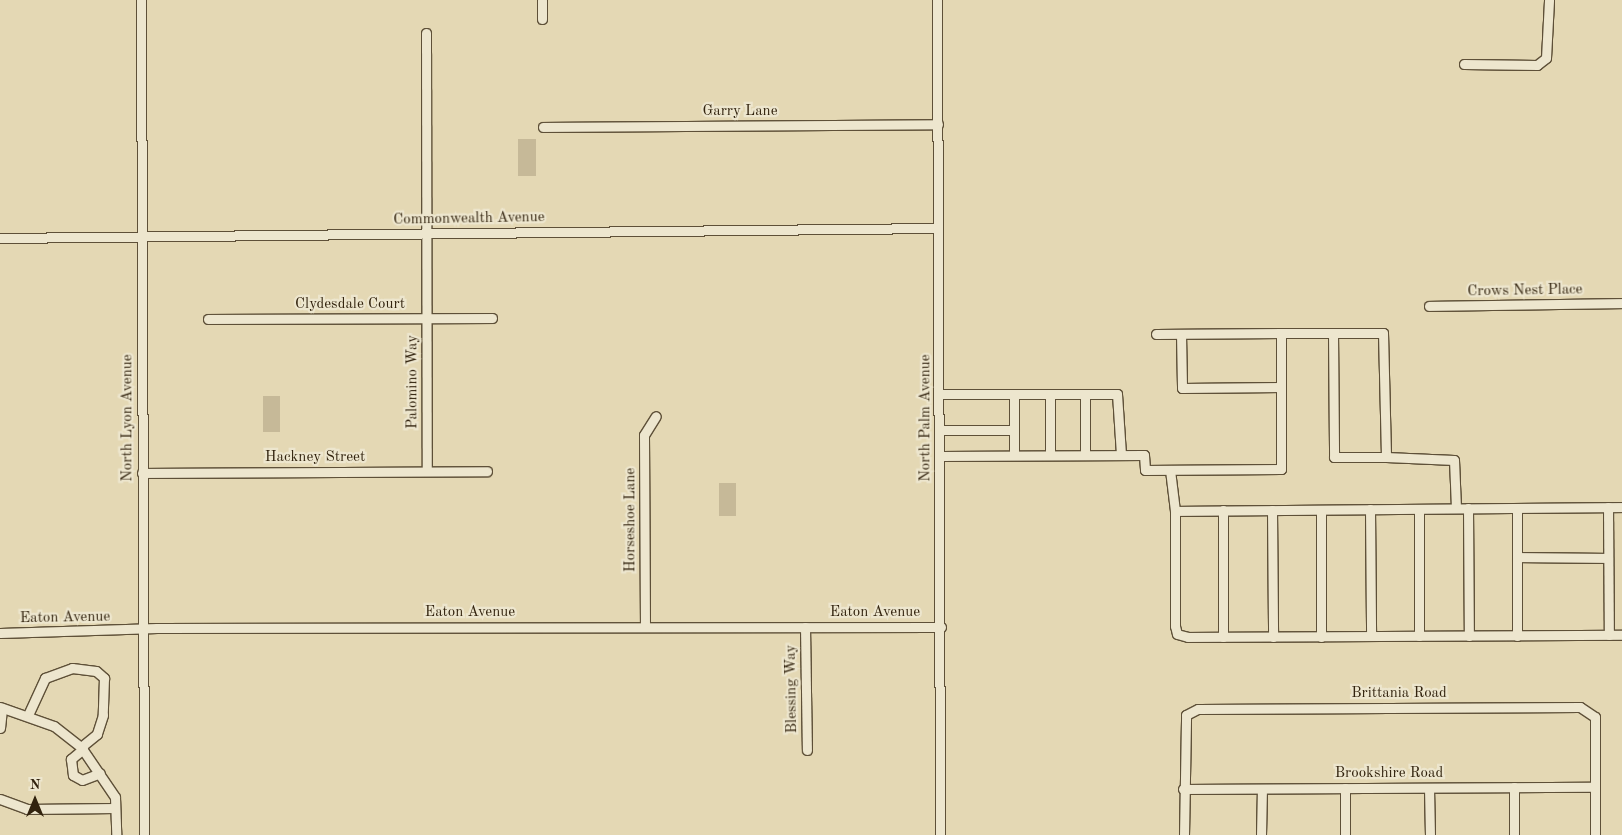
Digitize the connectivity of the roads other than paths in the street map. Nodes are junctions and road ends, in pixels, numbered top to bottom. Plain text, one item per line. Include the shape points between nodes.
1 (141, 0) edge
2 (542, 0) edge
3 (937, 0) edge
4 (1549, 0) edge
5 (542, 20) dead end
6 (426, 34) dead end
7 (1464, 64) dead end
8 (938, 124) junction
9 (543, 127) dead end
10 (938, 228) junction
11 (427, 234) junction
12 (141, 237) junction
13 (0, 238) edge
14 (1622, 303) edge
15 (1429, 306) dead end
16 (427, 318) junction
17 (492, 318) dead end
18 (208, 319) dead end
19 (1281, 333) junction
20 (1332, 333) junction
21 (1156, 334) dead end
22 (1181, 334) junction
23 (1281, 387) junction
24 (939, 394) junction
25 (1014, 394) junction
26 (1050, 394) junction
27 (1084, 394) junction
28 (656, 416) dead end
29 (939, 430) junction
30 (1014, 430) junction
31 (1014, 455) junction
32 (1050, 455) junction
33 (1085, 455) junction
34 (1121, 455) junction
35 (940, 456) junction
36 (1386, 456) junction
37 (1170, 470) junction
38 (427, 471) junction
39 (487, 471) dead end
40 (142, 473) junction
41 (1608, 507) junction
42 (1622, 507) edge
43 (1456, 508) junction
44 (1468, 508) junction
45 (1517, 508) junction
46 (1370, 509) junction
47 (1419, 509) junction
48 (1223, 510) junction
49 (1272, 510) junction
50 (1321, 510) junction
51 (1175, 511) junction
52 (1517, 558) junction
53 (1608, 558) junction
54 (645, 627) junction
55 (806, 627) junction
56 (941, 627) junction
57 (143, 630) junction
58 (0, 633) edge
59 (1608, 635) junction
60 (1622, 635) edge
61 (1371, 636) junction
62 (1420, 636) junction
63 (1468, 636) junction
64 (1517, 636) junction
65 (1223, 637) junction
66 (1273, 637) junction
67 (1321, 637) junction
68 (1, 708) edge
69 (28, 715) junction
70 (0, 728) edge
71 (82, 748) junction
72 (807, 750) dead end
73 (100, 772) junction
74 (1514, 787) junction
75 (1594, 787) junction
76 (1345, 788) junction
77 (1428, 788) junction
78 (1184, 789) junction
79 (1262, 789) junction
80 (0, 799) edge
81 (115, 808) junction
82 (116, 835) edge
83 (144, 835) edge
84 (940, 835) edge
85 (1184, 835) edge
86 (1261, 835) edge
87 (1345, 835) edge
88 (1430, 835) edge
89 (1514, 835) edge
90 (1595, 835) edge

1 - 12 street, North Lyon Avenue
2 - 5 street
3 - 8 street, North Palm Avenue
4 - 7 street via 1546,58 1537,65
6 - 11 street, Palomino Way
8 - 9 street, Garry Lane
8 - 10 street, North Palm Avenue
10 - 11 street, Commonwealth Avenue
10 - 24 street, North Palm Avenue
11 - 12 street, Commonwealth Avenue
11 - 16 street, Palomino Way
12 - 13 street, Commonwealth Avenue
12 - 40 street, North Lyon Avenue
14 - 15 street, Crows Nest Place
16 - 17 street, Clydesdale Court
16 - 18 street, Clydesdale Court
16 - 38 street, Palomino Way
19 - 20 street
19 - 22 street
19 - 23 street
20 - 36 street via 1383,333 1386,338
20 - 36 street via 1334,456
21 - 22 street
22 - 23 street via 1182,388
23 - 37 street via 1281,470
24 - 25 street
24 - 29 street, North Palm Avenue
25 - 26 street
25 - 30 street
26 - 27 street
26 - 32 street
27 - 33 street
27 - 34 street via 1120,397
28 - 54 street, Horseshoe Lane via 644,435
29 - 30 street
29 - 35 street, North Palm Avenue
30 - 31 street
31 - 32 street
31 - 35 street
32 - 33 street
33 - 34 street
34 - 37 street via 1144,454 1145,470
35 - 56 street, North Palm Avenue
36 - 43 street via 1446,456 1454,460
37 - 51 street
38 - 39 street, Hackney Street
38 - 40 street, Hackney Street
40 - 57 street, North Lyon Avenue
41 - 42 street
41 - 45 street
41 - 53 street
43 - 44 street
43 - 47 street
44 - 45 street
44 - 63 street
45 - 52 street
46 - 47 street
46 - 50 street
46 - 61 street
47 - 62 street
48 - 49 street
48 - 51 street
48 - 65 street
49 - 50 street
49 - 66 street
50 - 67 street
51 - 65 street via 1177,634
52 - 53 street
52 - 64 street
53 - 59 street
54 - 55 street, Eaton Avenue
54 - 57 street, Eaton Avenue
55 - 56 street, Eaton Avenue
55 - 72 street, Blessing Way
56 - 84 street, North Palm Avenue
57 - 58 street, Eaton Avenue
57 - 83 street, North Lyon Avenue
59 - 60 street
59 - 64 street
61 - 62 street
61 - 67 street
62 - 63 street
63 - 64 street
65 - 66 street
66 - 67 street
68 - 69 street
68 - 70 street
69 - 71 street via 54,726
69 - 71 street via 46,678 72,668 96,671 104,678 104,715 97,734
71 - 73 street
71 - 73 street via 71,759 73,775 82,780
73 - 81 street via 115,797
74 - 75 street, Brookshire Road
74 - 77 street, Brookshire Road
74 - 89 street
75 - 78 street, Brittania Road via 1595,717 1580,708 1198,709 1186,715
75 - 90 street
76 - 77 street, Brookshire Road
76 - 79 street, Brookshire Road
76 - 87 street
77 - 88 street
78 - 79 street, Brookshire Road
78 - 85 street
79 - 86 street
80 - 81 street via 27,809
81 - 82 street

